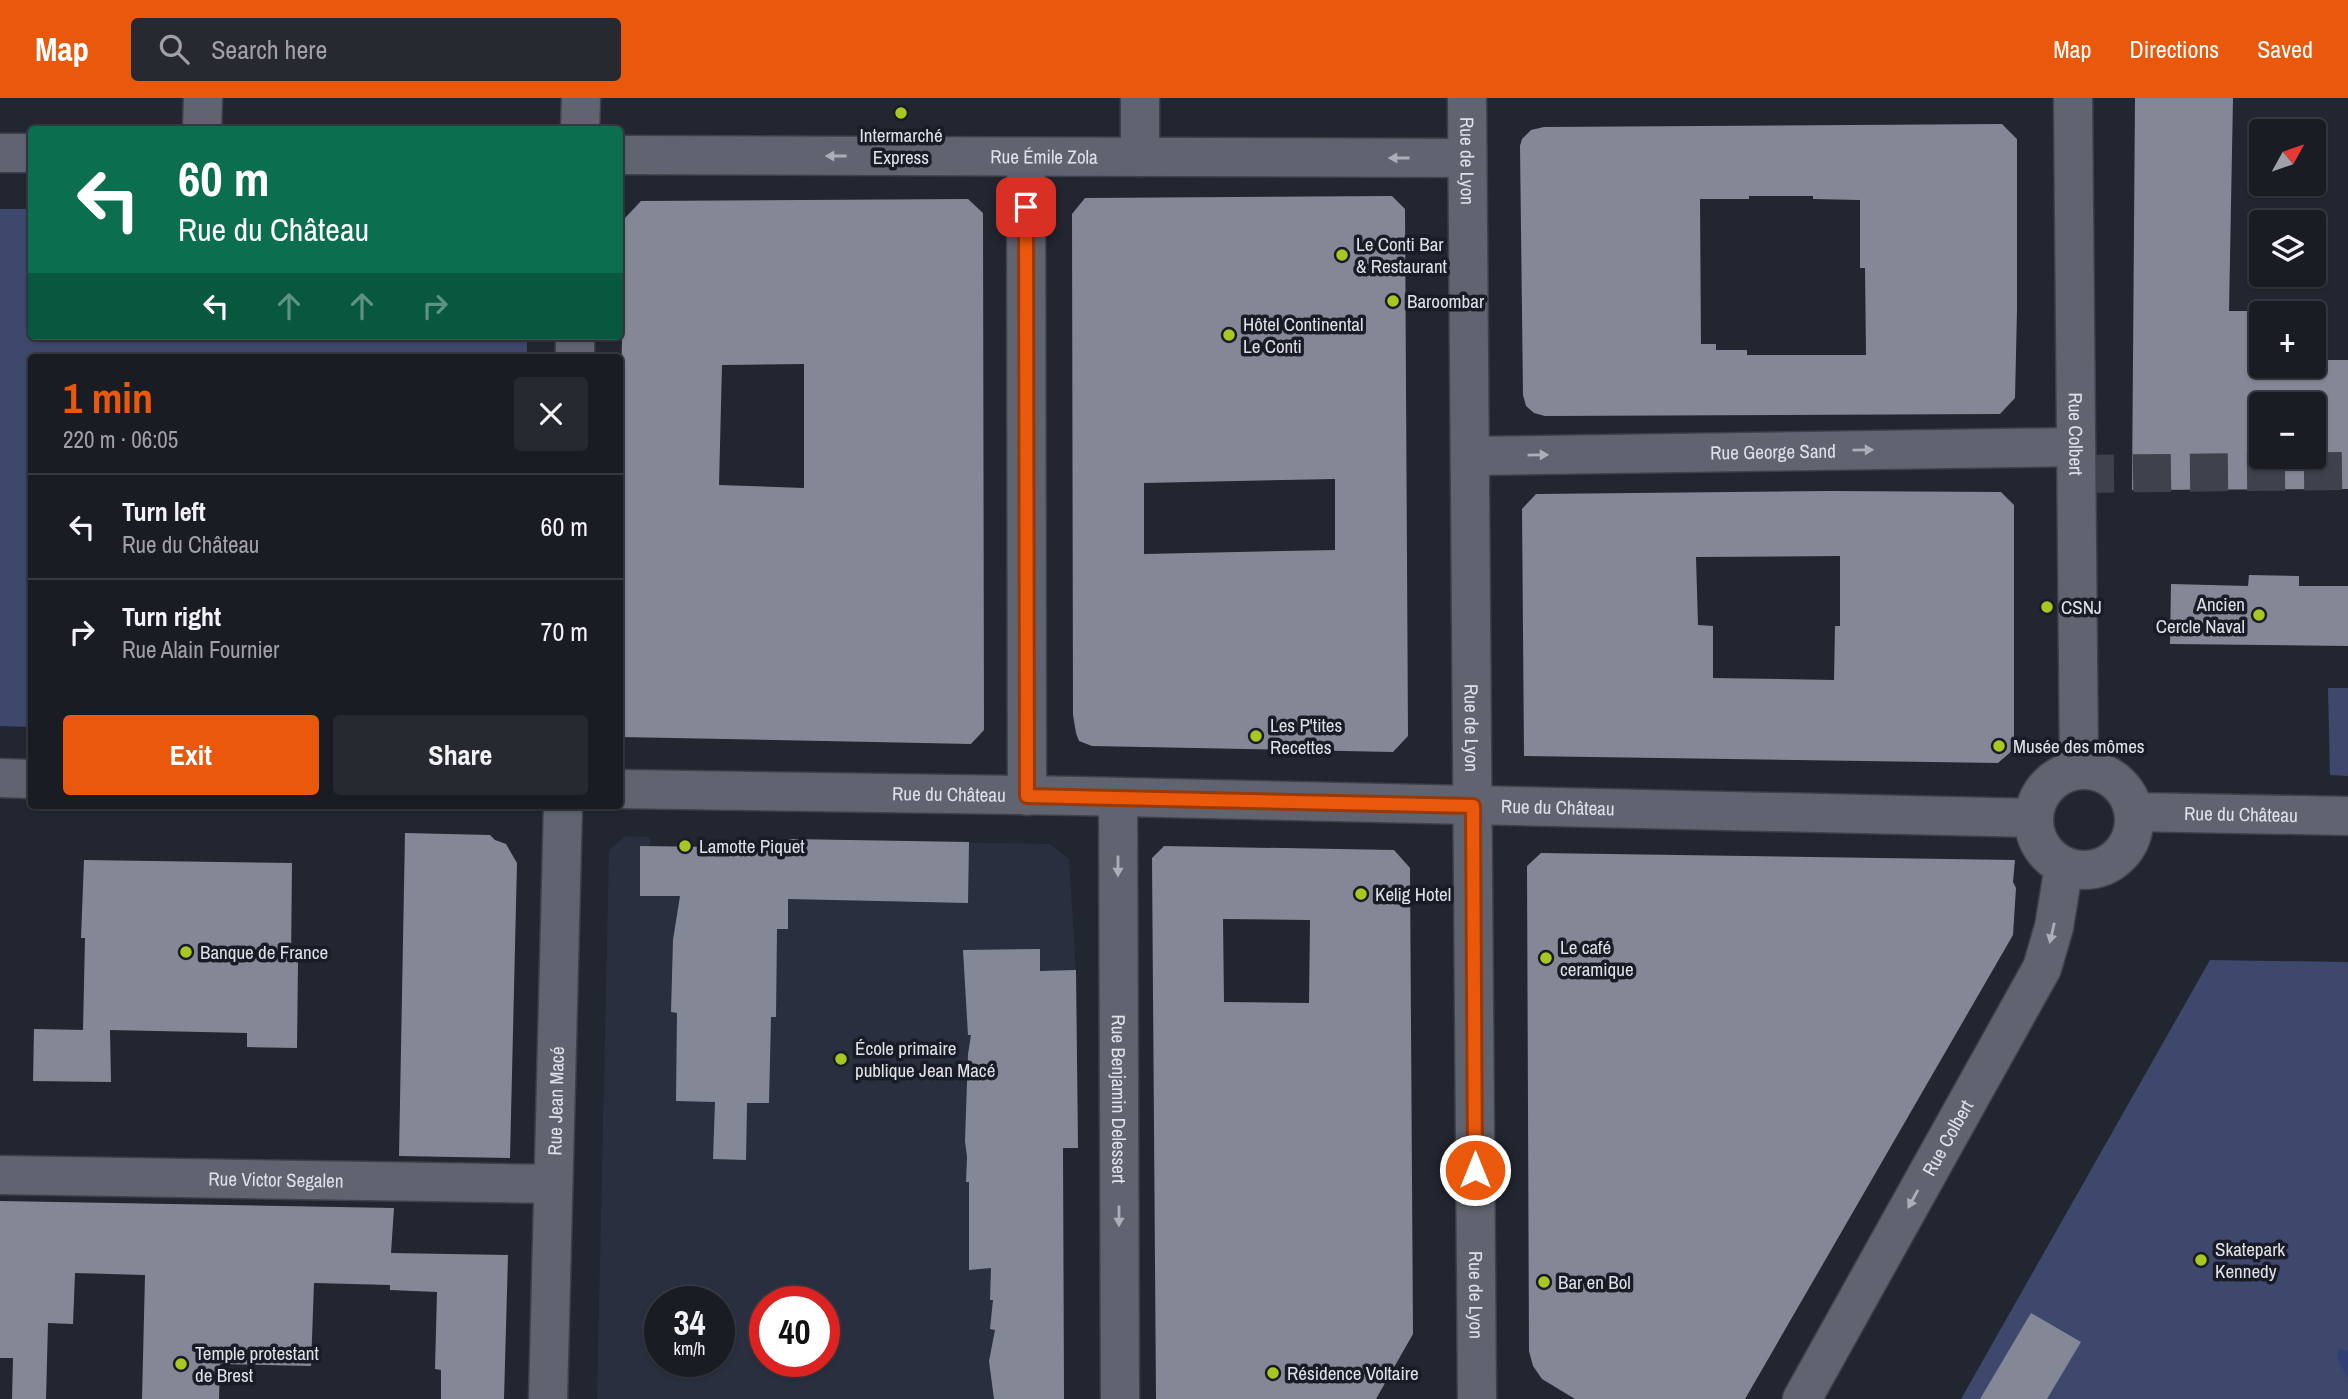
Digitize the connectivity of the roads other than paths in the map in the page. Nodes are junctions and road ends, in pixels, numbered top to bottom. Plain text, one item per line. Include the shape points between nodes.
1 (203, 98) edge
2 (581, 98) edge
3 (1140, 98) edge
4 (1467, 98) edge
5 (2073, 98) edge
6 (202, 126) edge
7 (580, 126) edge
8 (0, 153) edge
9 (28, 153) edge
10 (623, 155) edge
11 (1026, 156) junction
12 (1140, 157) junction
13 (1467, 158) junction
14 (2076, 447) junction
15 (1470, 456) junction
16 (2079, 769) junction
17 (0, 778) edge
18 (28, 779) edge
19 (623, 789) edge
20 (1027, 796) junction
21 (1118, 798) junction
22 (1473, 806) junction
23 (563, 809) edge
24 (2134, 812) junction
25 (2348, 816) edge
26 (2034, 818) junction
27 (2064, 866) junction
28 (0, 1175) edge
29 (553, 1184) junction
30 (548, 1399) edge
31 (1120, 1399) edge
32 (1477, 1399) edge
33 (1802, 1399) edge

1 - 6 street
2 - 7 street
3 - 12 street
4 - 13 street, Rue de Lyon
5 - 14 street, Rue Colbert
8 - 9 street
11 -> 10 street, Rue Émile Zola
11 - 12 street, Rue Émile Zola
11 - 20 street
13 -> 12 street, Rue Émile Zola
13 - 15 street, Rue de Lyon
15 -> 14 street, Rue George Sand
14 - 16 street, Rue Colbert
15 - 22 street, Rue de Lyon
16 - 24 street via 2097,771 2122,786
16 - 26 street via 2054,779 2036,803
17 - 18 street
19 - 20 street, Rue du Château
20 - 21 street, Rue du Château
21 - 22 street, Rue du Château
21 -> 31 street, Rue Benjamin Delessert
22 - 26 street, Rue du Château
22 - 32 street, Rue de Lyon
23 - 29 street, Rue Jean Macé
24 - 25 street, Rue du Château
24 - 27 street via 2132,836 2119,857 2093,869
26 - 27 street via 2042,847
27 -> 33 street, Rue Colbert via 2042,968
28 - 29 street, Rue Victor Segalen
29 - 30 street, Rue Jean Macé

